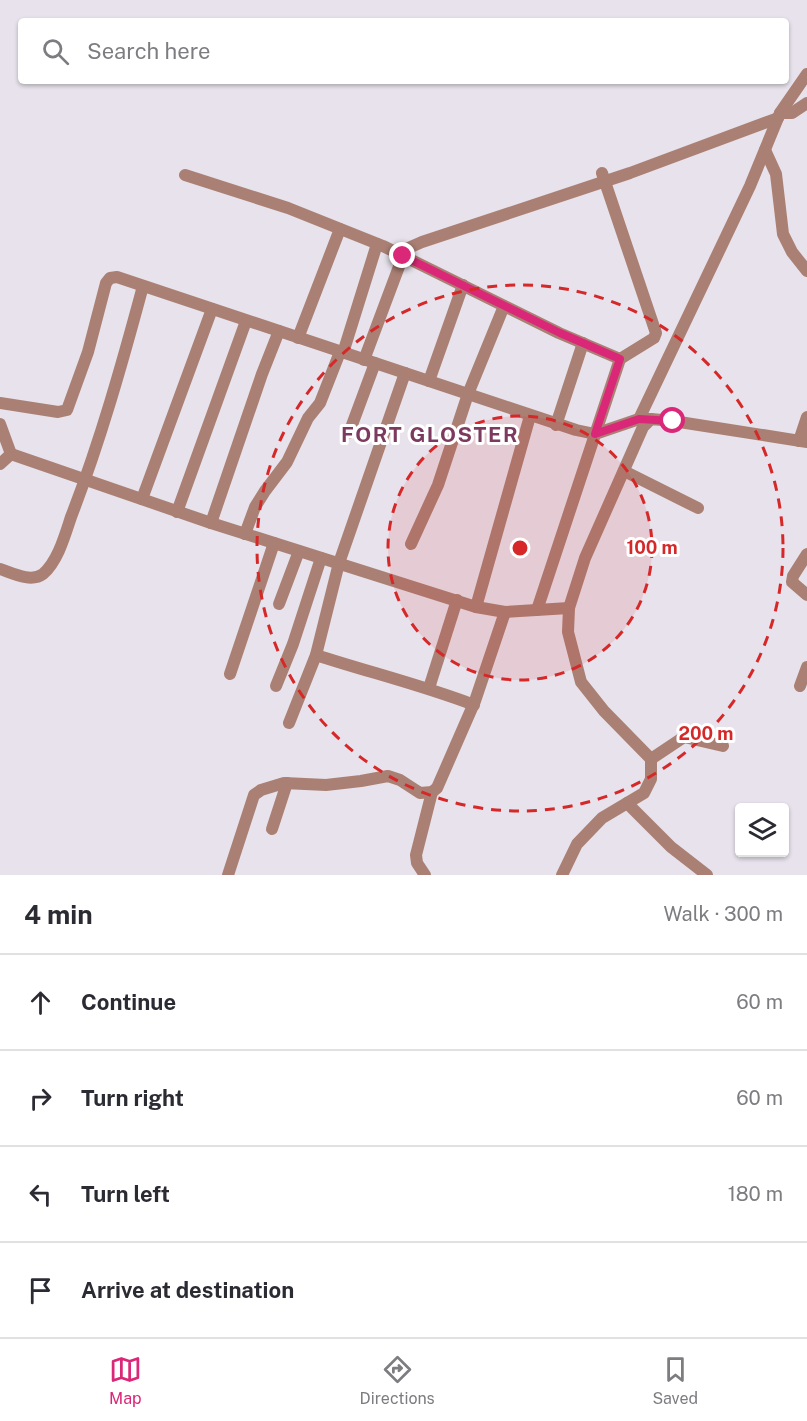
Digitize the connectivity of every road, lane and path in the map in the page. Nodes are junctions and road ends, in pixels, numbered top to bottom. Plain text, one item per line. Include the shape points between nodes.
1 (807, 74) edge
2 (807, 102) edge
3 (779, 116) junction
4 (765, 150) junction
5 (185, 175) dead end
6 (603, 176) junction
7 (340, 229) junction
8 (378, 244) junction
9 (400, 255) junction
10 (807, 271) edge
11 (463, 285) junction
12 (143, 286) junction
13 (504, 306) junction
14 (212, 309) junction
15 (246, 321) junction
16 (279, 332) junction
17 (298, 338) junction
18 (583, 343) junction
19 (341, 352) junction
20 (620, 359) junction
21 (369, 362) junction
22 (405, 373) junction
23 (429, 381) junction
24 (468, 394) junction
25 (0, 403) edge
26 (530, 416) junction
27 (807, 417) edge
28 (645, 419) junction
29 (0, 424) edge
30 (556, 425) junction
31 (349, 433) dead end
32 (595, 434) junction
33 (803, 441) edge
34 (11, 454) junction
35 (0, 464) edge
36 (624, 471) junction
37 (85, 480) junction
38 (142, 499) junction
39 (698, 508) dead end
40 (177, 512) junction
41 (211, 523) junction
42 (245, 534) junction
43 (274, 543) junction
44 (411, 544) dead end
45 (299, 551) junction
46 (807, 554) edge
47 (321, 558) junction
48 (339, 563) junction
49 (0, 569) edge
50 (807, 595) edge
51 (457, 600) junction
52 (279, 604) dead end
53 (476, 607) junction
54 (569, 608) junction
55 (537, 610) junction
56 (504, 612) junction
57 (316, 655) junction
58 (807, 667) edge
59 (230, 674) dead end
60 (276, 686) dead end
61 (800, 686) dead end
62 (429, 688) junction
63 (474, 705) junction
64 (289, 723) dead end
65 (723, 746) dead end
66 (651, 759) junction
67 (287, 783) junction
68 (432, 792) junction
69 (627, 803) junction
70 (272, 830) dead end
71 (228, 875) edge
72 (425, 875) edge
73 (562, 875) edge
74 (708, 875) edge

1 - 3 street
2 - 3 street via 792,113
3 - 4 street
3 - 6 street via 630,173
4 - 10 street via 776,174 783,234
4 - 28 street
5 - 7 street
6 - 9 street via 422,242
6 - 20 street via 656,333
7 - 8 street
7 - 17 street
8 - 9 street
8 - 19 street
9 - 11 street
9 - 21 street
11 - 13 street
11 - 23 street
12 - 14 street
12 - 25 street via 117,277 106,283 67,410
12 - 37 street
13 - 18 street
13 - 24 street
14 - 15 street
14 - 38 street
15 - 16 street
15 - 40 street
16 - 17 street
16 - 41 street
17 - 19 street
18 - 20 street
18 - 30 street
19 - 21 street
19 - 42 street via 320,403 308,418 287,462 255,507
20 - 32 street
21 - 22 street
21 - 31 street
22 - 23 street
22 - 48 street
23 - 24 street
24 - 26 street
24 - 44 street via 438,485
26 - 30 street
26 - 53 street
27 - 33 street
28 - 32 street
28 - 33 street
28 - 36 street
29 - 34 street
30 - 32 street
32 - 55 street
34 - 35 street
34 - 37 street
36 - 39 street
36 - 54 street via 585,558
37 - 38 street
37 - 49 street via 49,568 41,576 31,578
38 - 40 street
40 - 41 street
41 - 42 street
42 - 43 street
43 - 45 street
43 - 59 street
45 - 47 street
45 - 52 street
46 - 50 street via 792,582
47 - 48 street
47 - 60 street
48 - 51 street
48 - 57 street
51 - 53 street
51 - 62 street
53 - 56 street
54 - 55 street
54 - 66 street via 568,632 580,682
55 - 56 street
56 - 63 street
57 - 62 street
57 - 64 street
58 - 61 street
62 - 63 street
63 - 68 street
65 - 66 street via 684,737
66 - 69 street via 651,779 644,793
67 - 68 street via 326,785 388,776 420,793
67 - 70 street
67 - 71 street via 254,795
68 - 72 street via 417,855
69 - 73 street via 602,818 577,844
69 - 74 street via 671,847

